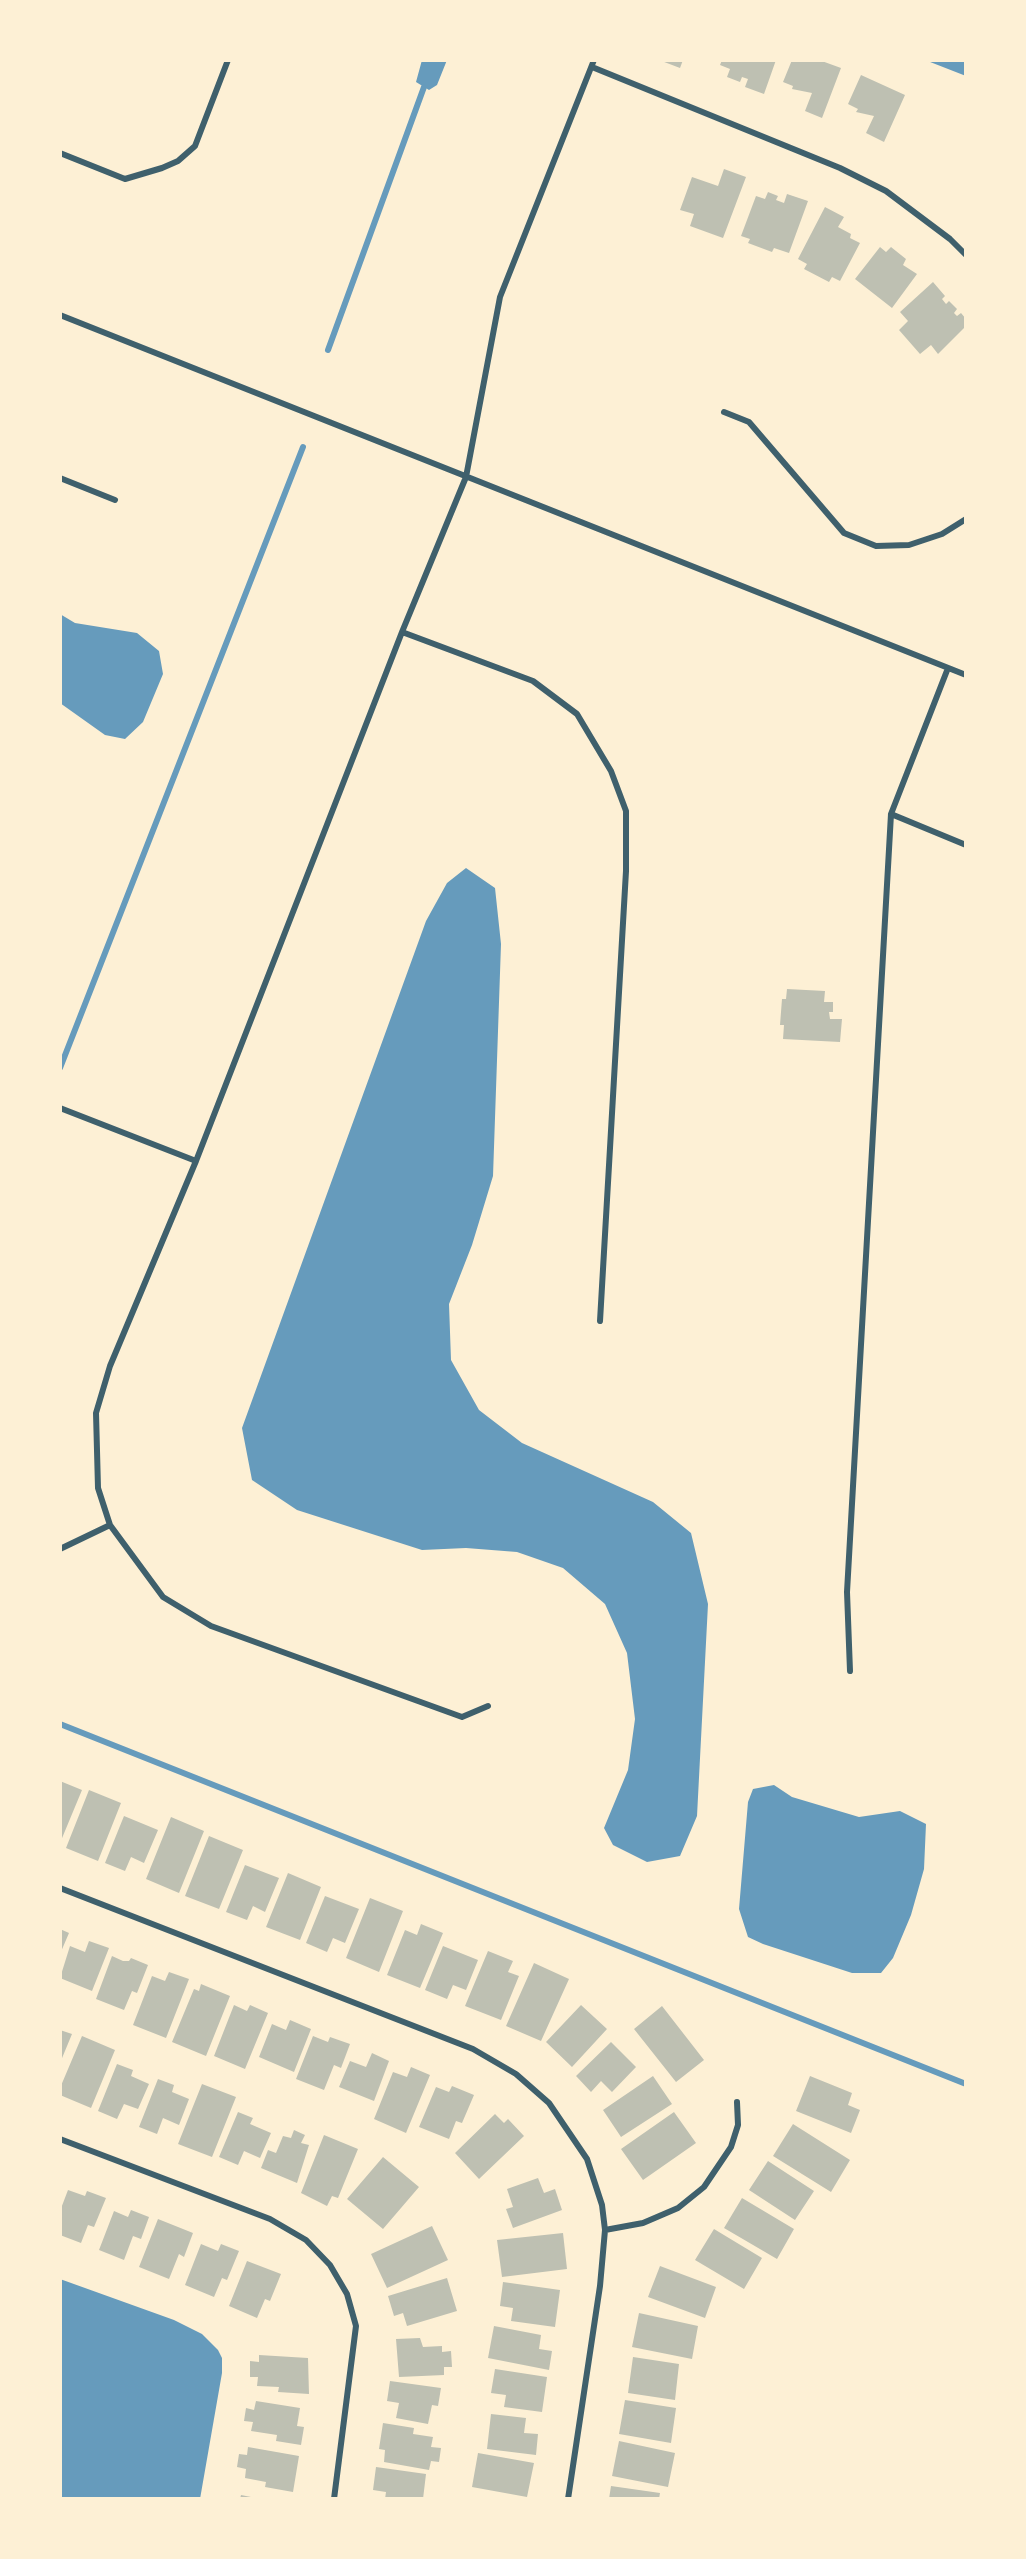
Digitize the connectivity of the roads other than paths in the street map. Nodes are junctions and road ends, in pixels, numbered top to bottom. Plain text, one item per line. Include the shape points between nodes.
1 (228, 60) edge
2 (593, 64) edge
3 (60, 153) edge
4 (966, 255) edge
5 (60, 315) edge
6 (724, 412) dead end
7 (466, 477) junction
8 (60, 478) edge
9 (115, 500) dead end
10 (966, 519) edge
11 (402, 632) junction
12 (948, 668) junction
13 (966, 675) edge
14 (891, 814) junction
15 (966, 845) edge
16 (60, 1108) edge
17 (196, 1161) junction
18 (600, 1321) dead end
19 (110, 1525) junction
20 (60, 1549) edge
21 (850, 1671) dead end
22 (488, 1706) dead end
23 (60, 1888) edge
24 (737, 2102) dead end
25 (60, 2139) edge
26 (605, 2230) junction
27 (334, 2499) edge
28 (568, 2499) edge

1 - 3 street via 195,146 178,161 125,179
2 - 4 street via 886,191
2 - 7 street via 500,297
5 - 7 street
6 - 10 street via 748,422 844,533 876,546 909,545 942,534
7 - 11 street
7 - 12 street
8 - 9 street
11 - 17 street
11 - 18 street via 533,681 577,714 611,771 626,812 626,871
12 - 13 street
12 - 14 street
14 - 15 street
14 - 21 street via 847,1592
16 - 17 street
17 - 19 street via 110,1366 96,1413 98,1488
19 - 20 street
19 - 22 street via 163,1597 211,1626 462,1717
23 - 26 street via 473,2049 516,2074 549,2103 576,2140 595,2179
24 - 26 street via 738,2125 731,2147 704,2187 671,2211 643,2223
25 - 27 street via 270,2219 306,2240 330,2265 347,2294 356,2326
26 - 28 street

